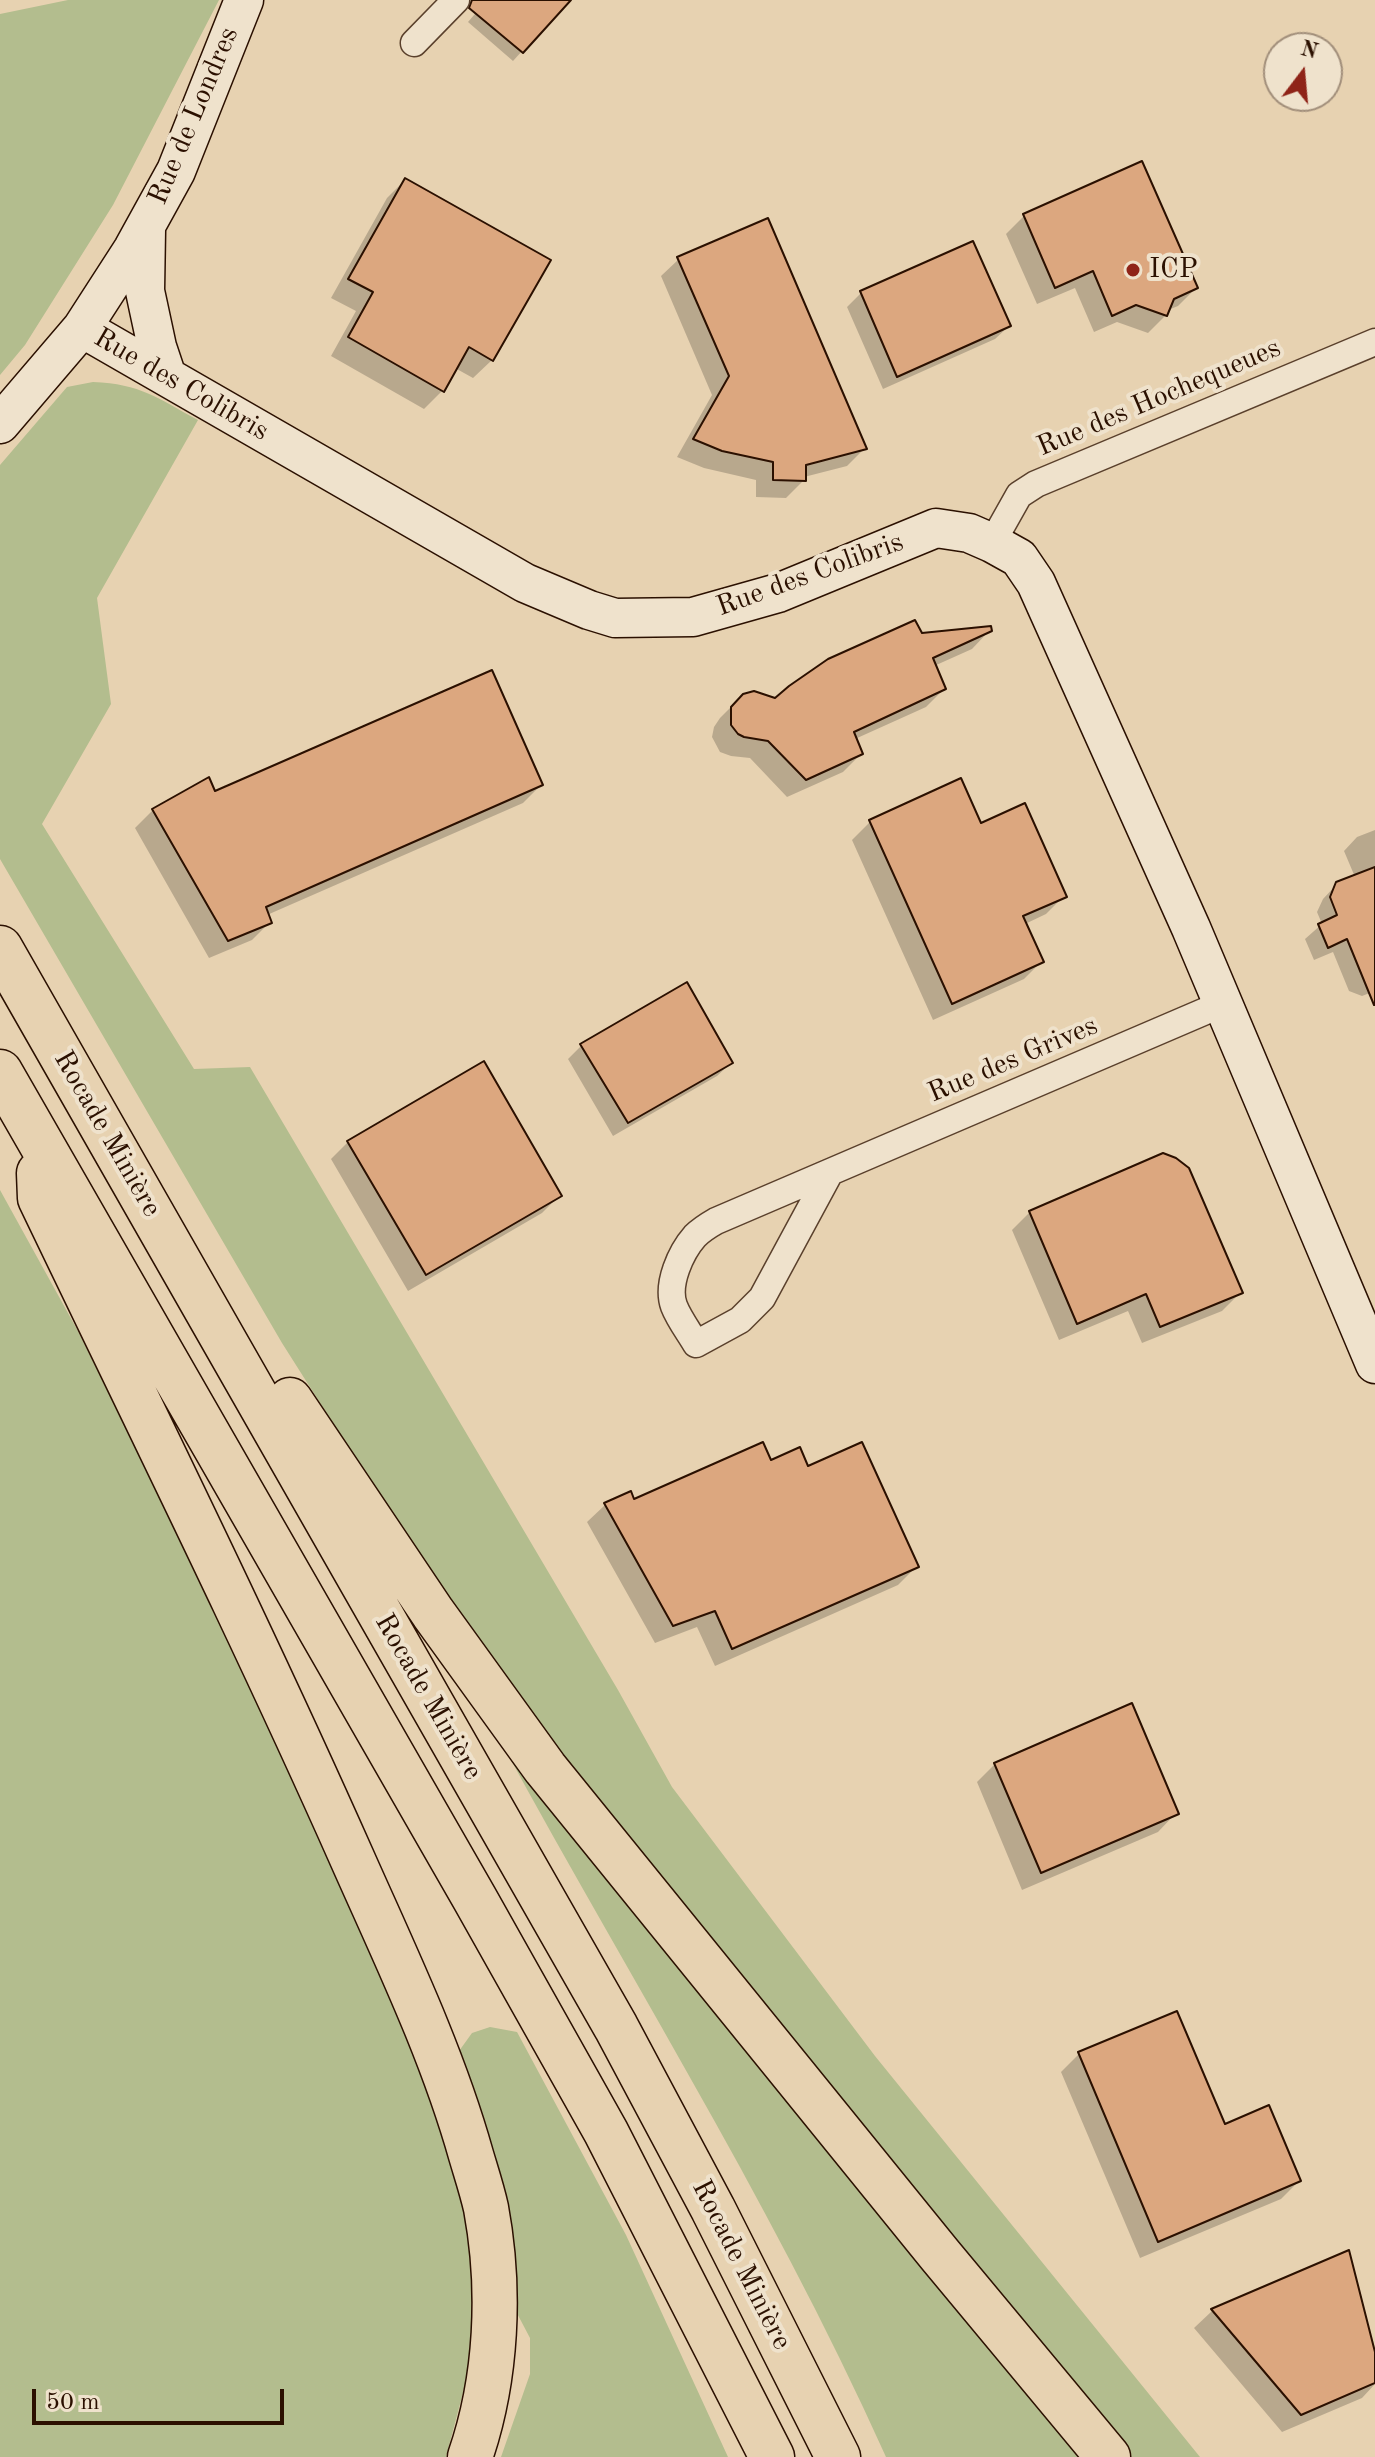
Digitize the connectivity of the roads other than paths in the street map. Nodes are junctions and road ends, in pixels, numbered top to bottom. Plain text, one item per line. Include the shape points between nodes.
1 (244, 0) edge
2 (456, 0) edge
3 (414, 43) dead end
4 (146, 226) junction
5 (82, 328) junction
6 (1375, 342) edge
7 (167, 377) junction
8 (0, 424) edge
9 (992, 543) junction
10 (0, 948) edge
11 (1222, 1004) junction
12 (0, 1072) edge
13 (38, 1139) junction
14 (829, 1174) junction
15 (221, 1333) junction
16 (1375, 1364) edge
17 (470, 2457) edge
18 (772, 2457) edge
19 (838, 2457) edge
20 (1108, 2457) edge

1 - 4 street, Rue de Londres via 176,171
2 - 3 street
4 - 5 street, Rue de Londres
4 - 7 street via 145,291
5 - 7 street, Rue des Colibris
5 - 8 street, Rue de Londres
6 - 9 street, Rue des Hochequeues via 1036,484 1019,495
7 - 9 street, Rue des Colibris via 525,583 615,618 693,617 778,593 936,528
9 - 11 street, Rue des Colibris via 1019,558 1036,583
10 - 15 highway, Rocade Minière
11 - 14 street, Rue des Grives
11 - 16 street, Rue des Colibris
12 - 13 highway
13 - 17 highway via 40,1198 302,1746 456,2103 486,2207 494,2281 492,2358
13 - 18 highway via 598,2118
14 - 14 street, Rue des Grives via 696,1234 671,1291 696,1344 740,1320 762,1298
15 - 19 highway, Rocade Minière via 616,2027
15 - 20 highway via 278,1381 433,1613 545,1768

